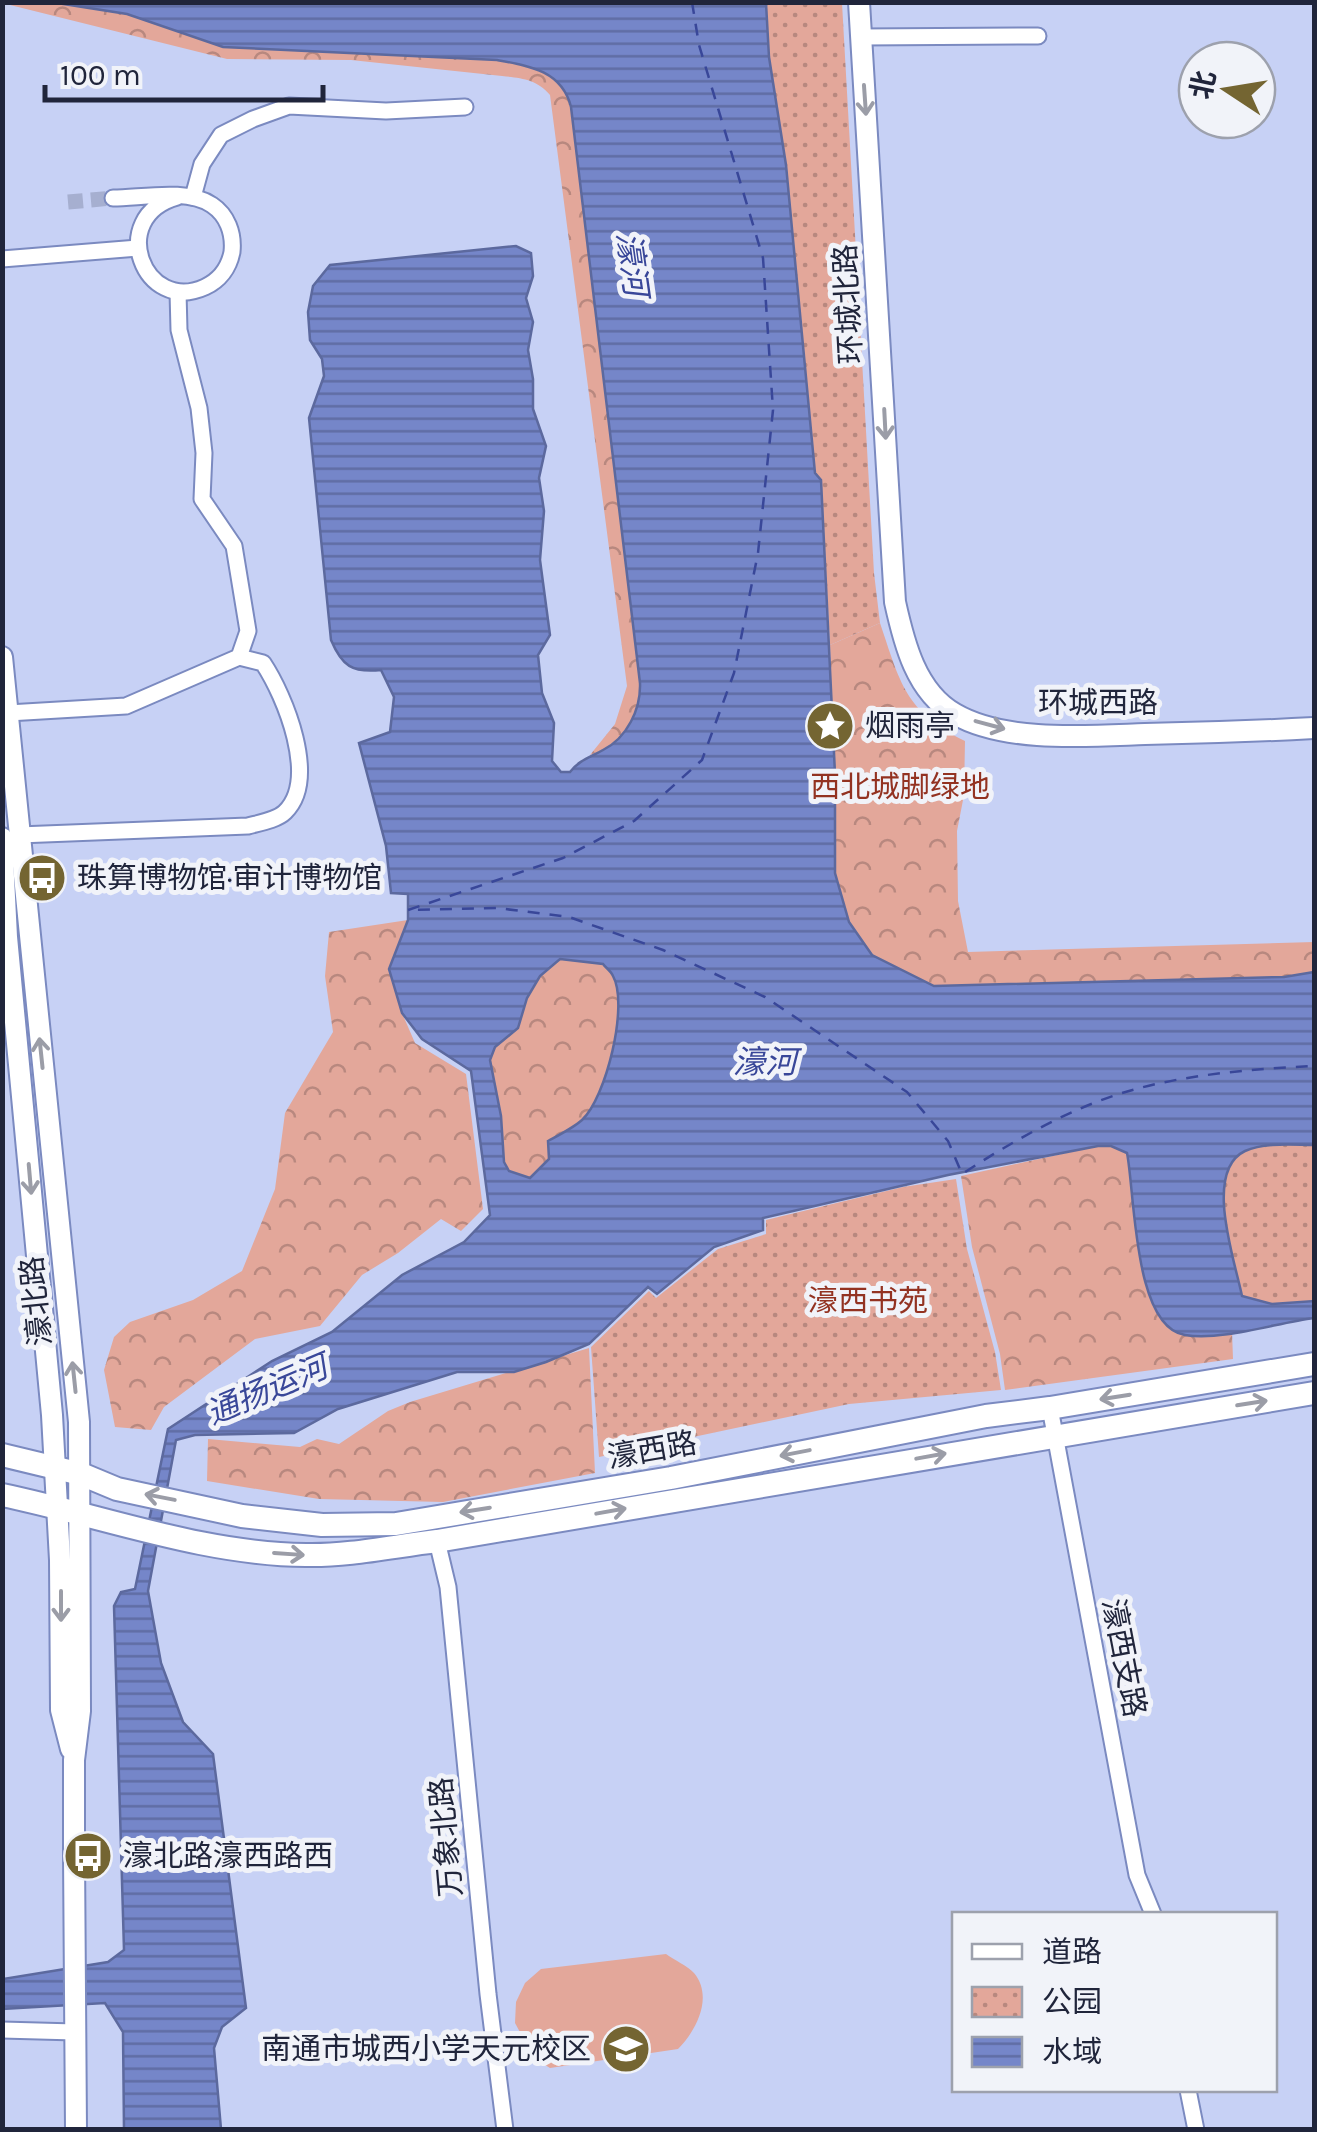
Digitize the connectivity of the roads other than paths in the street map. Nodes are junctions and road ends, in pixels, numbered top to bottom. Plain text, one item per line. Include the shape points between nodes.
1 (860, 2) edge
2 (862, 36) junction
3 (1038, 36) dead end
4 (465, 108) dead end
5 (185, 197) junction
6 (113, 198) tunnel mouth
7 (138, 248) junction
8 (2, 259) edge
9 (178, 292) junction
10 (895, 602) joint
11 (2, 657) edge
12 (239, 658) junction
13 (8, 713) junction
14 (1314, 728) edge
15 (11, 836) edge
16 (10, 861) edge
17 (1314, 1364) edge
18 (1314, 1393) edge
19 (1050, 1408) junction
20 (1054, 1435) junction
21 (2, 1455) edge
22 (55, 1468) junction
23 (81, 1474) junction
24 (2, 1495) edge
25 (69, 1512) junction
26 (437, 1541) junction
27 (1152, 1912) edge
28 (75, 2025) junction
29 (2, 2030) edge
30 (1188, 2092) edge
31 (76, 2130) edge
32 (505, 2130) edge
33 (1196, 2130) edge

1 - 2 street, 环城北路
2 - 3 street
2 -> 10 street, 环城北路
4 - 5 street via 289,106 221,135
5 - 6 street
5 - 7 street via 158,202 140,230
5 - 9 street via 222,213 233,243 230,260 210,285
7 - 8 street
7 - 9 street via 150,276
9 - 12 street via 180,330 200,408 202,498 234,546 248,631
10 -> 14 street, 环城西路 via 927,690 955,714 984,724 1049,736
11 - 13 street, 濠北路
12 - 13 street via 126,706
12 - 15 street via 263,663 276,682 300,755 298,794 284,814 248,826
13 - 15 street, 濠北路
15 - 16 street, 濠北路
16 -> 22 street, 濠北路 via 7,937
23 -> 16 street, 濠北路
17 -> 19 main road, 濠西路
20 -> 18 main road, 濠西路
19 - 20 street, 濠西支路
19 -> 23 main road, 濠西路 via 396,1524 280,1522 117,1489
26 -> 20 main road, 濠西路
20 - 27 street, 濠西支路 via 1137,1875
21 - 22 main road, 濠西路
22 - 23 main road, 濠西路
22 - 25 street, 濠北路
23 - 25 street, 濠北路
24 - 25 main road, 濠西路
25 -> 26 main road, 濠西路 via 268,1553 308,1556
25 - 28 street, 濠北路 via 61,1710 74,1760
26 - 32 street, 万象北路 via 448,1586
28 - 29 street
28 - 31 street, 濠北路
30 - 33 street

